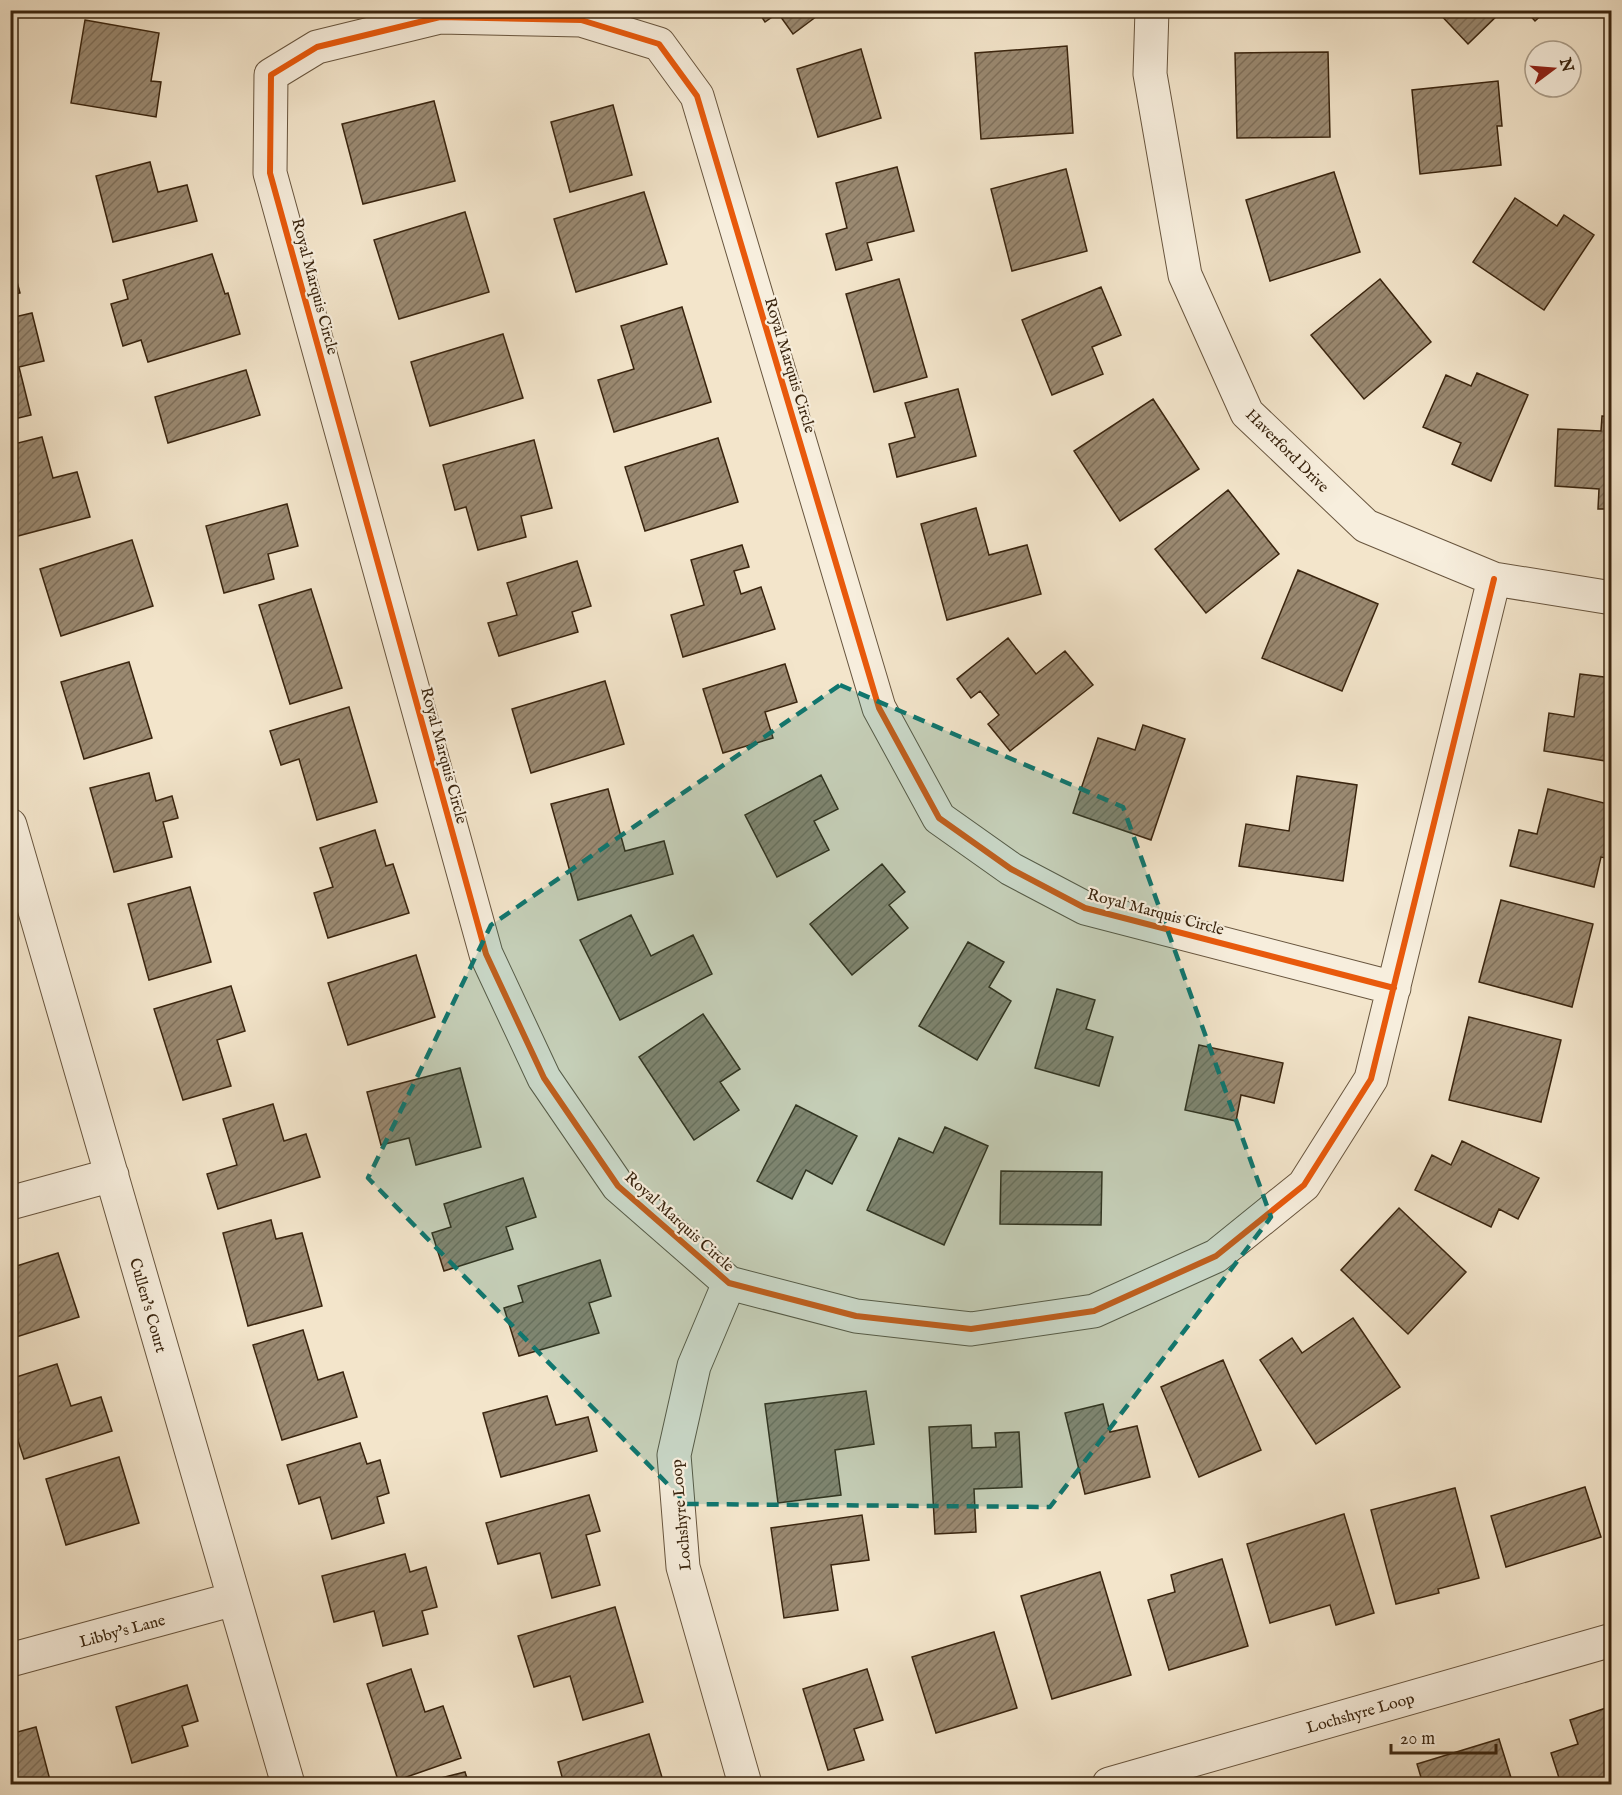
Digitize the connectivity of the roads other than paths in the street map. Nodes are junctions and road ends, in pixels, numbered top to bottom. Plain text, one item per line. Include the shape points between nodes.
1 (1152, 10) edge
2 (1494, 579) junction
3 (1611, 598) edge
4 (10, 825) edge
5 (1394, 987) junction
6 (112, 1175) junction
7 (10, 1203) edge
8 (729, 1283) junction
9 (234, 1599) junction
10 (1611, 1640) edge
11 (10, 1660) edge
12 (288, 1785) edge
13 (745, 1785) edge
14 (1109, 1785) edge

1 - 2 street, Haverford Drive via 1150,74 1185,275 1247,413 1366,526
2 - 3 street, Haverford Drive
2 - 5 street, Royal Marquis Circle
4 - 6 street, Cullen's Court
5 - 8 street, Royal Marquis Circle via 1371,1079 1304,1185 1216,1256 1115,1302 1094,1311 971,1329 856,1316
5 - 8 street, Royal Marquis Circle via 1085,908 1011,869 939,818 879,708 698,96 660,44 581,20 440,18 317,47 271,75 270,173 486,954 544,1078 618,1186
6 - 7 street
6 - 9 street, Cullen's Court
8 - 13 street, Lochshyre Loop via 694,1366 674,1455 683,1567
9 - 11 street, Libby's Lane
9 - 12 street, Cullen's Court
10 - 14 street, Lochshyre Loop

